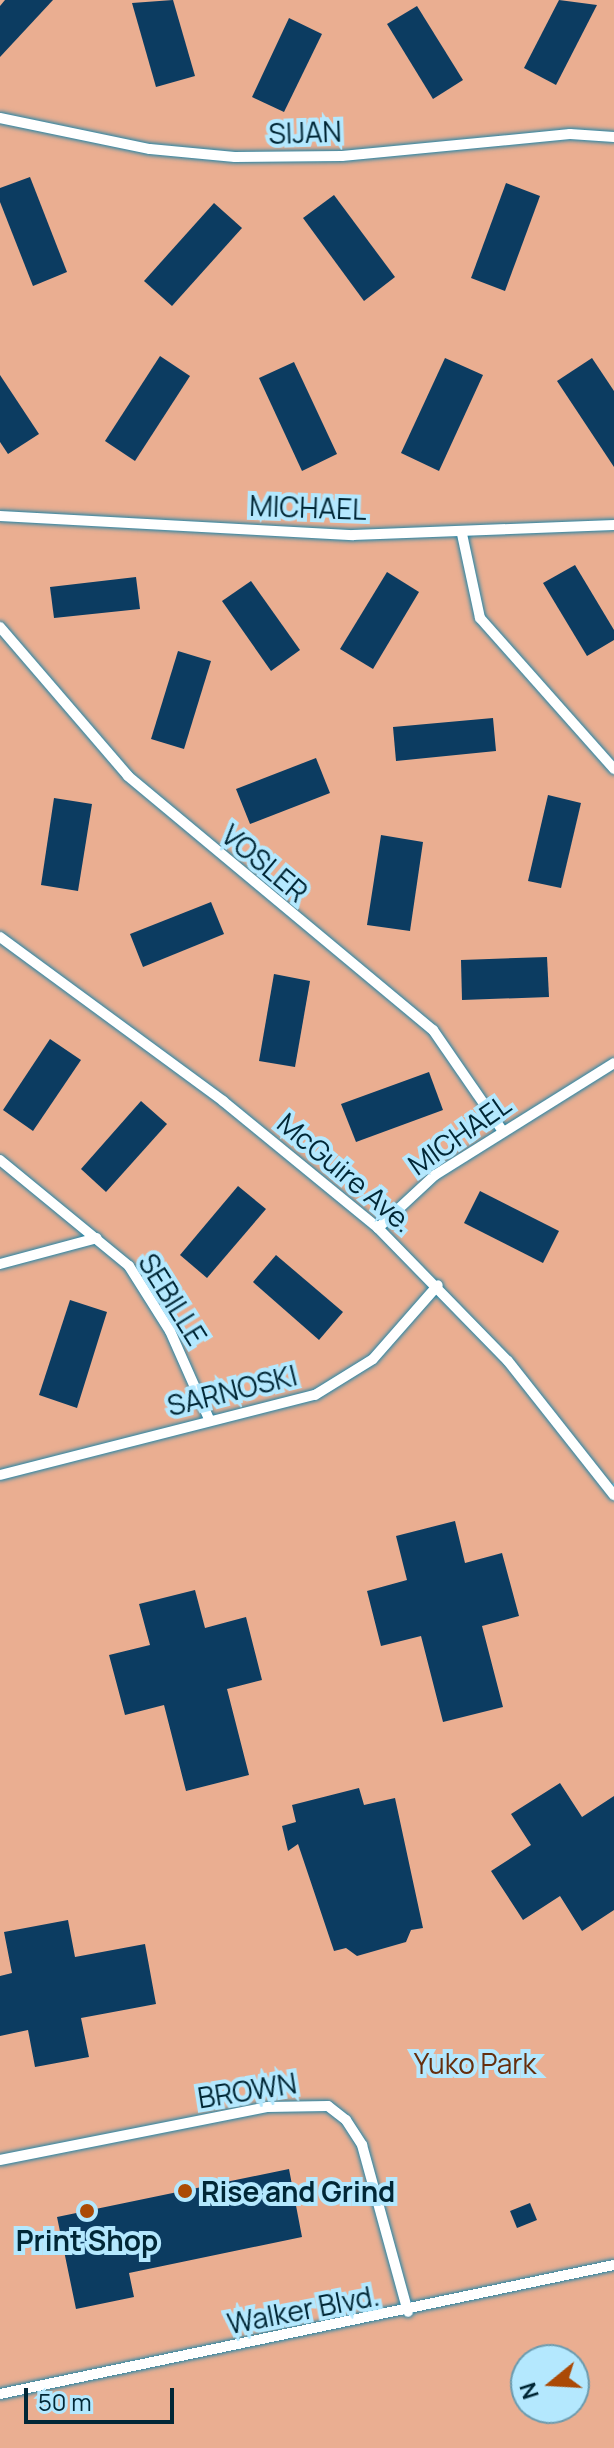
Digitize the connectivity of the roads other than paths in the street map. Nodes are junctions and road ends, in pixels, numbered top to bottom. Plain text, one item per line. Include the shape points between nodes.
1 (0, 118) edge
2 (614, 137) edge
3 (0, 516) edge
4 (614, 525) edge
5 (462, 534) junction
6 (0, 627) edge
7 (614, 769) edge
8 (0, 937) edge
9 (614, 1063) edge
10 (502, 1130) junction
11 (0, 1160) edge
12 (378, 1228) junction
13 (97, 1238) junction
14 (0, 1264) edge
15 (438, 1285) junction
16 (209, 1419) junction
17 (0, 1475) edge
18 (612, 1488) edge
19 (0, 2160) edge
20 (614, 2265) edge
21 (408, 2312) junction
22 (0, 2394) edge

1 - 2 lane, SIJAN via 150,149 235,157 342,156 570,134
3 - 5 lane, MICHAEL
4 - 5 lane, MICHAEL
5 - 7 lane via 480,618
6 - 10 lane, VOSLER via 128,776 433,1030
8 - 12 lane, McGuire Ave. via 223,1101
9 - 10 lane, MICHAEL
10 - 12 lane, MICHAEL via 435,1175
11 - 13 lane, SEBILLE
12 - 15 lane, McGuire Ave.
13 - 14 lane
13 - 16 lane, SEBILLE via 129,1266 170,1331
15 - 16 lane, SARNOSKI via 373,1359 315,1395 258,1413
15 - 18 lane, McGuire Ave.
16 - 17 lane, SARNOSKI
19 - 21 lane, BROWN via 267,2107 328,2106 346,2120 362,2145
20 - 21 lane, Walker Blvd.
21 - 22 lane, Walker Blvd.

